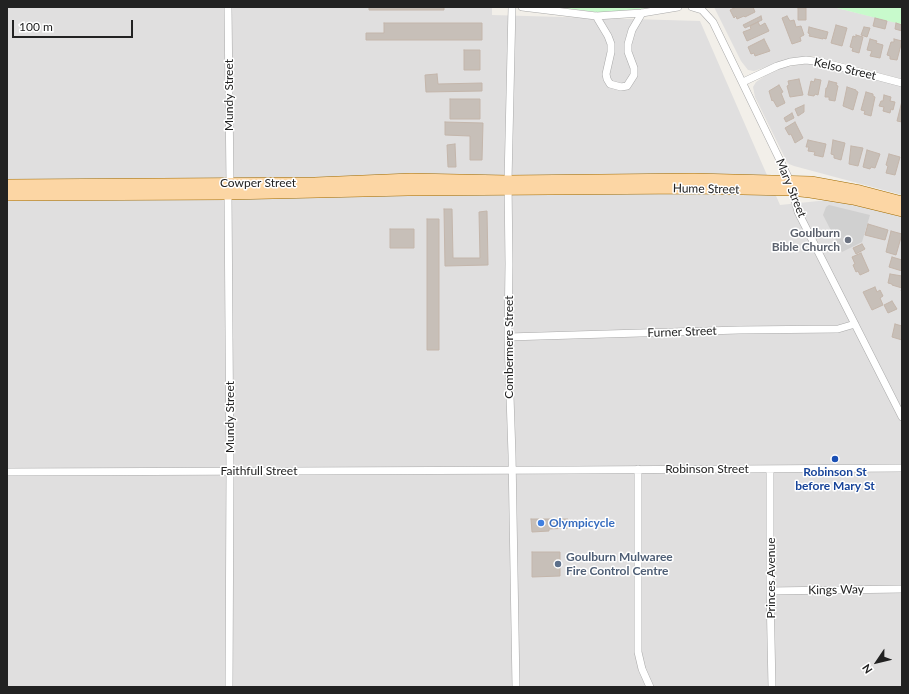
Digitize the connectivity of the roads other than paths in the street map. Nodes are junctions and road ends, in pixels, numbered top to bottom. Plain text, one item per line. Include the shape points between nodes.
1 (228, 7) edge
2 (512, 7) edge
3 (522, 7) edge
4 (678, 7) edge
5 (692, 7) edge
6 (642, 13) junction
7 (596, 16) junction
8 (743, 82) junction
9 (902, 83) edge
10 (230, 183) junction
11 (7, 185) edge
12 (790, 185) junction
13 (508, 186) junction
14 (228, 194) junction
15 (7, 195) edge
16 (902, 202) edge
17 (902, 211) edge
18 (855, 324) junction
19 (508, 337) junction
20 (901, 415) edge
21 (902, 468) edge
22 (638, 469) junction
23 (770, 469) junction
24 (512, 470) junction
25 (230, 471) junction
26 (7, 472) edge
27 (902, 589) edge
28 (770, 591) junction
29 (229, 687) edge
30 (516, 687) edge
31 (650, 687) edge
32 (772, 687) edge

1 - 10 street, Mundy Street
2 - 13 street, Combermere Street
3 - 7 street
4 - 6 street
5 - 8 street, Mary Street via 702,10 713,22
6 - 7 street
6 - 7 street via 632,30 628,44 634,75 627,86 621,87 610,84 607,79 611,44
8 - 9 street, Kelso Street via 777,66 806,60
8 - 12 street, Mary Street
10 - 11 main road, Cowper Street
10 - 13 main road, Cowper Street via 411,180
12 - 13 main road, Hume Street via 694,188
12 - 16 main road, Hume Street via 811,182
12 - 17 main road, Hume Street
12 - 18 street, Mary Street via 798,212
13 - 14 main road, Cowper Street
13 - 19 street, Combermere Street
14 - 15 main road, Cowper Street
14 - 25 street, Mundy Street
18 - 19 street, Furner Street via 838,329
18 - 20 street, Mary Street
19 - 24 street, Combermere Street
21 - 23 street, Robinson Street
22 - 23 street, Robinson Street
22 - 24 street, Robinson Street
22 - 31 street via 638,652 642,670
23 - 28 street, Princes Avenue
24 - 25 street, Faithfull Street
24 - 30 street, Combermere Street
25 - 26 street, Faithfull Street
25 - 29 street, Mundy Street
27 - 28 street, Kings Way
28 - 32 street, Princes Avenue

